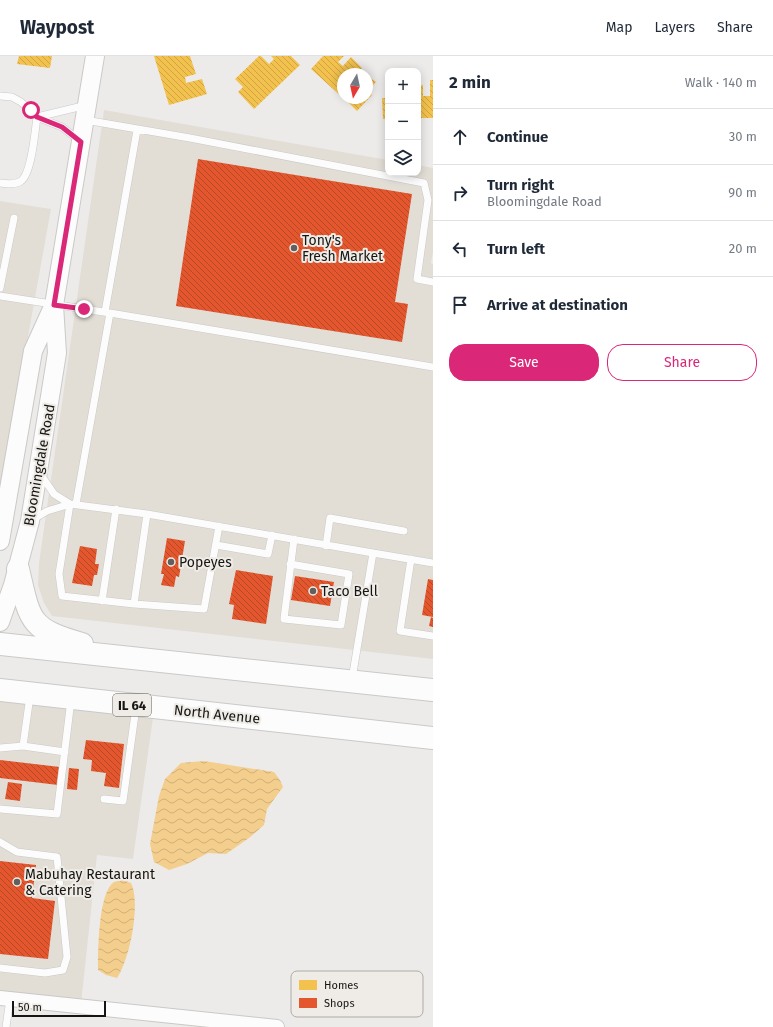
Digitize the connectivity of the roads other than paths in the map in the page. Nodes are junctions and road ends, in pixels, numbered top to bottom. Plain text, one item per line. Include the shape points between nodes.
1 (95, 56) edge
2 (0, 96) edge
3 (86, 113) junction
4 (37, 117) junction
5 (137, 130) junction
6 (81, 142) junction
7 (0, 183) edge
8 (14, 218) dead end
9 (3, 261) edge
10 (433, 282) edge
11 (0, 288) edge
12 (0, 296) edge
13 (54, 305) junction
14 (107, 313) junction
15 (433, 367) edge
16 (38, 472) junction
17 (73, 504) junction
18 (116, 509) junction
19 (3, 514) edge
20 (147, 514) junction
21 (30, 521) junction
22 (219, 526) junction
23 (404, 531) dead end
24 (272, 535) junction
25 (294, 539) junction
26 (0, 541) edge
27 (216, 545) junction
28 (326, 546) junction
29 (373, 553) junction
30 (411, 559) junction
31 (433, 563) edge
32 (290, 564) junction
33 (18, 569) junction
34 (102, 601) junction
35 (134, 604) junction
36 (0, 622) edge
37 (433, 636) edge
38 (0, 644) edge
39 (129, 658) junction
40 (352, 682) junction
41 (0, 690) edge
42 (433, 690) edge
43 (30, 693) junction
44 (72, 698) junction
45 (136, 705) junction
46 (433, 738) edge
47 (23, 746) junction
48 (0, 748) edge
49 (65, 752) junction
50 (104, 800) dead end
51 (0, 810) edge
52 (0, 842) edge
53 (0, 968) edge
54 (5, 999) edge
55 (6, 1027) edge
56 (277, 1027) edge

1 - 3 street, Bloomingdale Road
2 - 4 lane via 12,97 21,102
3 - 4 lane
3 - 5 lane
3 - 6 street, Bloomingdale Road
4 - 6 lane via 62,127
4 - 7 lane via 28,171 23,180 16,184
5 - 10 lane via 424,183 428,200 417,279
5 - 14 lane
6 - 13 street, Bloomingdale Road
8 - 9 lane
9 - 11 lane
12 - 13 lane
13 - 14 lane
13 - 16 street, Bloomingdale Road via 57,353
13 - 19 street, Bloomingdale Road via 33,351
14 - 15 lane
14 - 17 lane
16 - 17 lane via 54,494
16 - 21 street, Bloomingdale Road
17 - 18 lane
17 - 21 lane via 47,512
17 - 34 lane via 59,574 62,596
18 - 20 lane
18 - 34 lane
19 - 26 street, Bloomingdale Road
20 - 22 lane
20 - 35 lane
21 - 33 street, Bloomingdale Road
22 - 24 lane
22 - 27 lane
23 - 28 lane via 330,518
24 - 25 lane
24 - 27 lane via 268,554
25 - 28 lane
25 - 32 lane
27 - 35 lane via 204,608
28 - 29 lane
29 - 30 lane
29 - 40 lane
30 - 31 lane
30 - 37 lane via 400,631
32 - 32 lane via 284,619 341,625 349,574
33 - 36 street, Bloomingdale Road
33 - 39 main road via 29,613 42,629 69,641
34 - 35 lane
38 - 39 main road
39 - 40 main road
40 - 42 main road
41 - 43 main road, North Avenue / IL 64
43 - 44 main road, North Avenue / IL 64
43 - 47 lane
44 - 45 main road, North Avenue / IL 64
44 - 49 lane
45 - 46 main road, North Avenue / IL 64
45 - 50 lane via 123,801
47 - 48 lane
47 - 49 lane
49 - 51 lane via 57,814
52 - 53 lane via 16,852 58,857 66,957 63,970 45,973
54 - 55 lane
54 - 56 street

